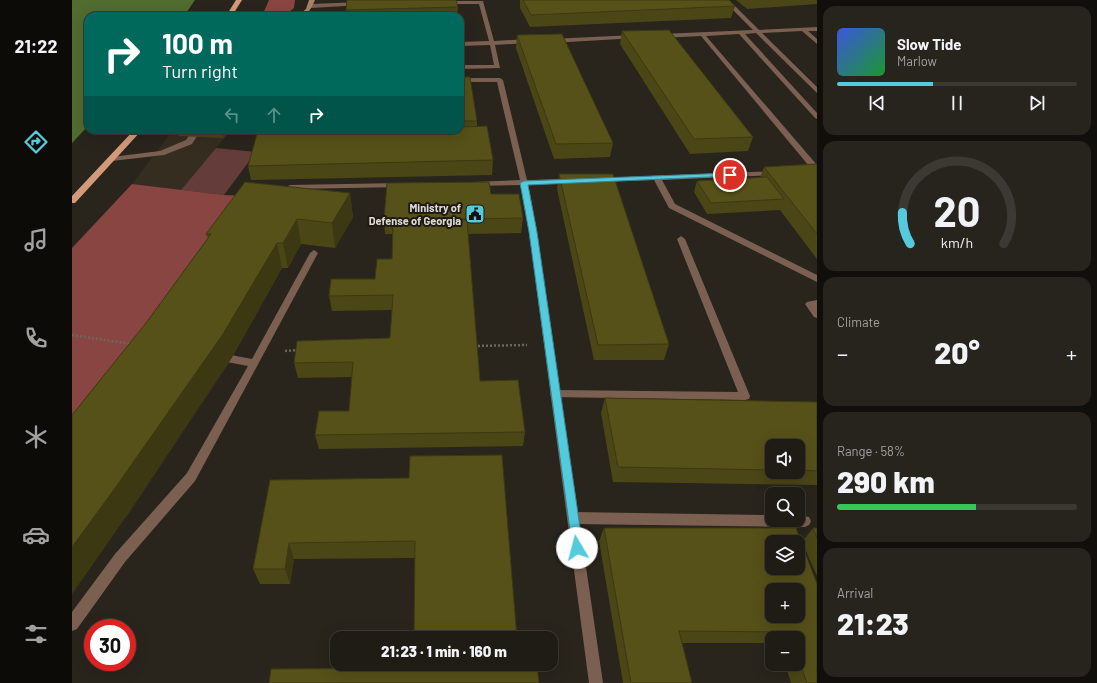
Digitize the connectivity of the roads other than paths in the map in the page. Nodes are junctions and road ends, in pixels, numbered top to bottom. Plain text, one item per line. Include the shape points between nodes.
1 (239, 0) edge
2 (726, 0) edge
3 (480, 1) edge
4 (440, 2) edge
5 (311, 3) edge
6 (364, 4) edge
7 (232, 12) edge
8 (303, 12) edge
9 (804, 30) junction
10 (817, 30) edge
11 (741, 32) junction
12 (758, 32) junction
13 (702, 34) junction
14 (656, 36) edge
15 (640, 37) edge
16 (539, 41) edge
17 (547, 41) edge
18 (817, 42) edge
19 (492, 43) junction
20 (464, 44) edge
21 (464, 67) edge
22 (464, 80) edge
23 (817, 91) edge
24 (817, 117) edge
25 (134, 134) edge
26 (194, 134) edge
27 (112, 159) junction
28 (814, 171) edge
29 (786, 173) edge
30 (657, 178) junction
31 (594, 180) edge
32 (578, 181) edge
33 (524, 183) junction
34 (469, 184) edge
35 (406, 185) edge
36 (290, 187) edge
37 (72, 202) edge
38 (681, 238) dead end
39 (314, 253) edge
40 (817, 278) edge
41 (817, 303) edge
42 (817, 315) edge
43 (231, 358) dead end
44 (255, 363) junction
45 (555, 394) junction
46 (573, 518) junction
47 (765, 520) edge
48 (72, 624) edge
49 (596, 683) edge

1 - 7 main road
2 - 12 street
3 - 4 street
3 - 19 street
5 - 6 street
5 - 8 main road
9 - 10 street
9 - 12 street
9 - 18 street
11 - 12 street
11 - 13 street
11 - 24 street
12 - 23 street
13 - 14 street
13 - 28 street
15 - 17 street
16 - 19 street
19 - 20 street
19 - 21 street via 498,67
22 - 33 street via 500,80
25 - 27 main road
26 - 27 street via 188,142 162,153
27 - 37 main road
29 - 30 street
30 - 31 street
30 - 40 street via 672,206
32 - 33 street
33 - 34 street
33 - 45 street
35 - 36 street
38 - 45 street via 745,396
39 - 44 street
41 - 42 street via 810,304
43 - 44 street
44 - 48 street via 191,477 120,558
45 - 46 street
46 - 47 street
46 - 49 street

